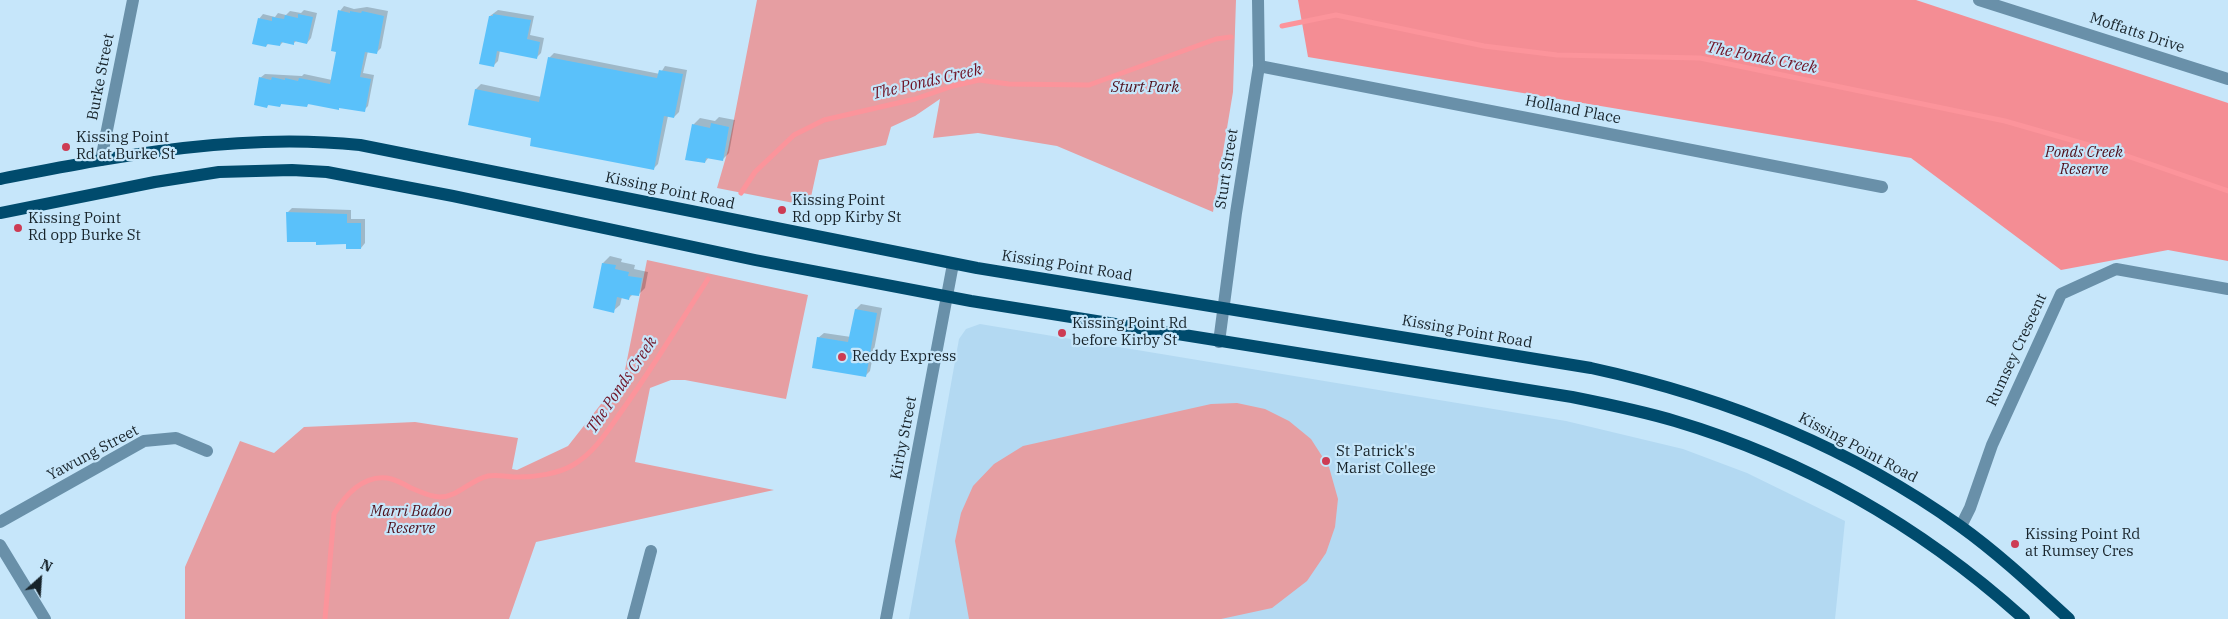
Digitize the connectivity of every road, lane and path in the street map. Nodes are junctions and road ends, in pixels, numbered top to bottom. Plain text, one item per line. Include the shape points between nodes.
1 (133, 0) edge
2 (1258, 0) edge
3 (1979, 0) edge
4 (1259, 66) junction
5 (2228, 79) edge
6 (101, 160) junction
7 (0, 179) edge
8 (1882, 187) dead end
9 (0, 213) edge
10 (952, 264) junction
11 (2228, 289) edge
12 (947, 296) junction
13 (1225, 308) junction
14 (1219, 342) junction
15 (207, 451) dead end
16 (0, 522) edge
17 (1961, 526) junction
18 (0, 545) edge
19 (651, 551) dead end
20 (45, 619) edge
21 (632, 619) edge
22 (886, 619) edge
23 (2024, 619) edge
24 (2070, 619) edge

1 - 6 street, Burke Street
2 - 4 street, Sturt Street
3 - 5 street, Moffatts Drive
4 - 8 street, Holland Place
4 - 13 street, Sturt Street
6 - 7 main road, Kissing Point Road
6 - 10 main road, Kissing Point Road via 198,145 256,141 360,145
9 - 12 main road via 210,173 327,172
10 - 12 street, Kirby Street
10 - 13 main road, Kissing Point Road
11 - 17 street, Rumsey Crescent via 2116,268 2061,294 1992,445
12 - 14 main road
12 - 22 street, Kirby Street
13 - 14 street, Sturt Street
13 - 17 main road, Kissing Point Road via 1591,368 1685,391 1752,414 1846,456
14 - 23 main road via 1572,397 1634,410 1716,434 1819,478 1901,524 1965,568
15 - 16 street, Yawung Street via 176,438 144,441
17 - 24 main road, Kissing Point Road
18 - 20 street
19 - 21 street

